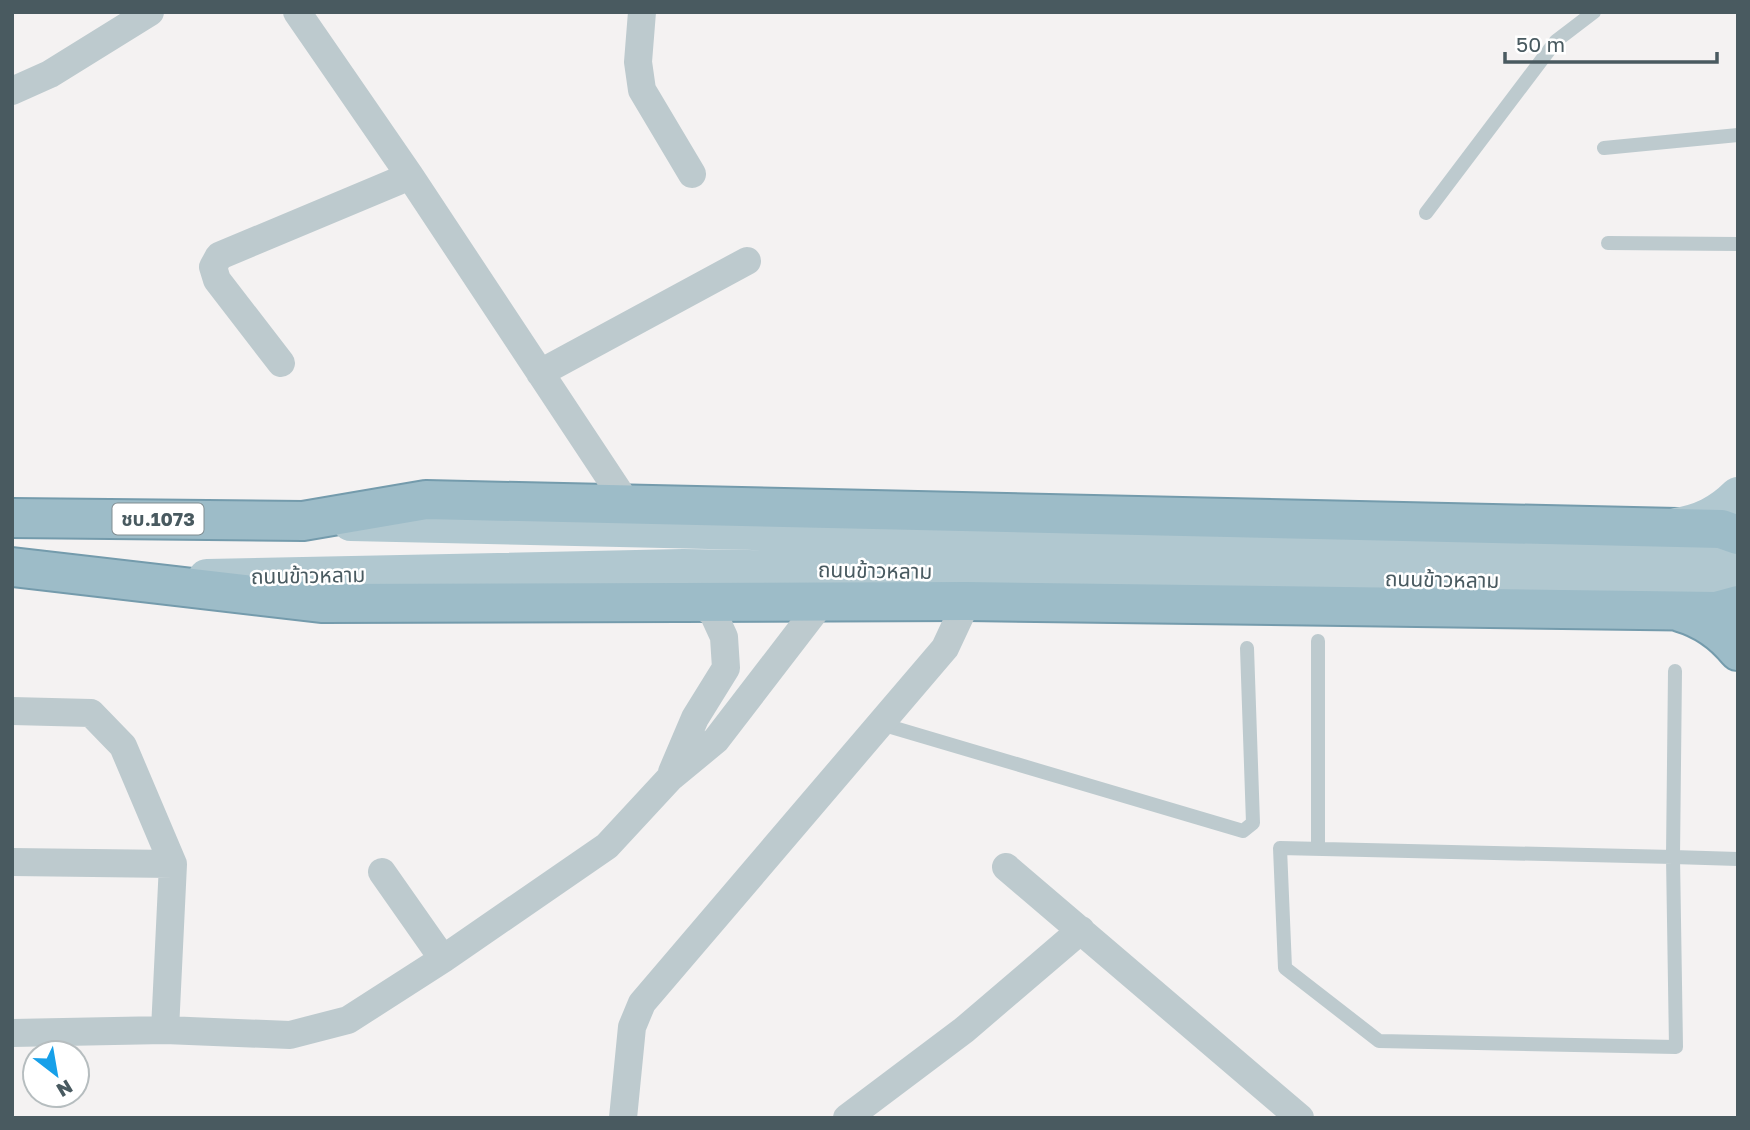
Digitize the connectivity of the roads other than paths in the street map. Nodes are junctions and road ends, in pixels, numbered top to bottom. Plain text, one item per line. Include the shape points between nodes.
1 (150, 12) edge
2 (297, 12) edge
3 (642, 12) edge
4 (1594, 12) edge
5 (12, 91) edge
6 (1738, 135) edge
7 (1604, 148) dead end
8 (692, 174) dead end
9 (410, 176) junction
10 (1426, 214) dead end
11 (1608, 243) dead end
12 (1738, 244) edge
13 (747, 261) dead end
14 (281, 363) dead end
15 (540, 373) junction
16 (1738, 496) edge
17 (629, 507) junction
18 (12, 518) edge
19 (303, 521) junction
20 (1663, 529) junction
21 (1738, 535) edge
22 (684, 549) junction
23 (1738, 553) edge
24 (12, 567) edge
25 (136, 579) junction
26 (1738, 585) edge
27 (967, 601) junction
28 (699, 603) junction
29 (822, 603) junction
30 (1738, 605) edge
31 (1665, 609) junction
32 (1318, 641) dead end
33 (1247, 648) dead end
34 (1738, 650) edge
35 (1675, 671) dead end
36 (12, 711) edge
37 (881, 724) junction
38 (670, 778) junction
39 (1318, 849) junction
40 (1673, 857) junction
41 (1738, 859) edge
42 (12, 862) edge
43 (173, 864) junction
44 (1006, 867) dead end
45 (382, 872) dead end
46 (1082, 929) junction
47 (443, 959) junction
48 (164, 1030) junction
49 (12, 1033) edge
50 (1299, 1117) edge
51 (623, 1118) edge
52 (847, 1118) edge

1 - 5 street via 50,74
2 - 9 street
3 - 8 street via 638,62 642,90
4 - 10 lane via 1556,41
6 - 7 lane
9 - 14 street via 219,256 213,267 217,280
9 - 15 street
11 - 12 lane
13 - 15 street
15 - 17 street
16 - 20 main road via 1697,524
17 - 19 highway via 426,500
17 - 20 highway
18 - 19 highway, ถนนข้าวหลาม / ชบ.1073
19 - 22 main road, ถนนข้าวหลาม
20 - 21 highway via 1721,529
22 - 23 main road, ถนนข้าวหลาม
22 - 25 main road, ถนนข้าวหลาม
22 - 26 main road, ถนนข้าวหลาม
24 - 25 highway, ถนนข้าวหลาม
25 - 28 highway via 321,603
27 - 29 highway
27 - 31 highway
27 - 37 street via 945,648
28 - 29 highway
28 - 38 street via 713,613 724,636 726,668 695,718
29 - 38 street via 716,740
30 - 31 highway via 1716,611
31 - 34 highway via 1698,617
32 - 39 lane
33 - 37 lane via 1253,823 1243,831
35 - 40 lane
36 - 43 street via 91,713 123,746
37 - 51 street via 642,1003 632,1027
38 - 47 street via 607,846
39 - 40 lane
39 - 40 lane via 1280,848 1285,968 1379,1041 1676,1047
40 - 41 lane
42 - 43 street
43 - 48 street
44 - 46 street
45 - 47 street
46 - 50 street
46 - 52 street via 964,1030
47 - 48 street via 348,1020 290,1035
48 - 49 street

